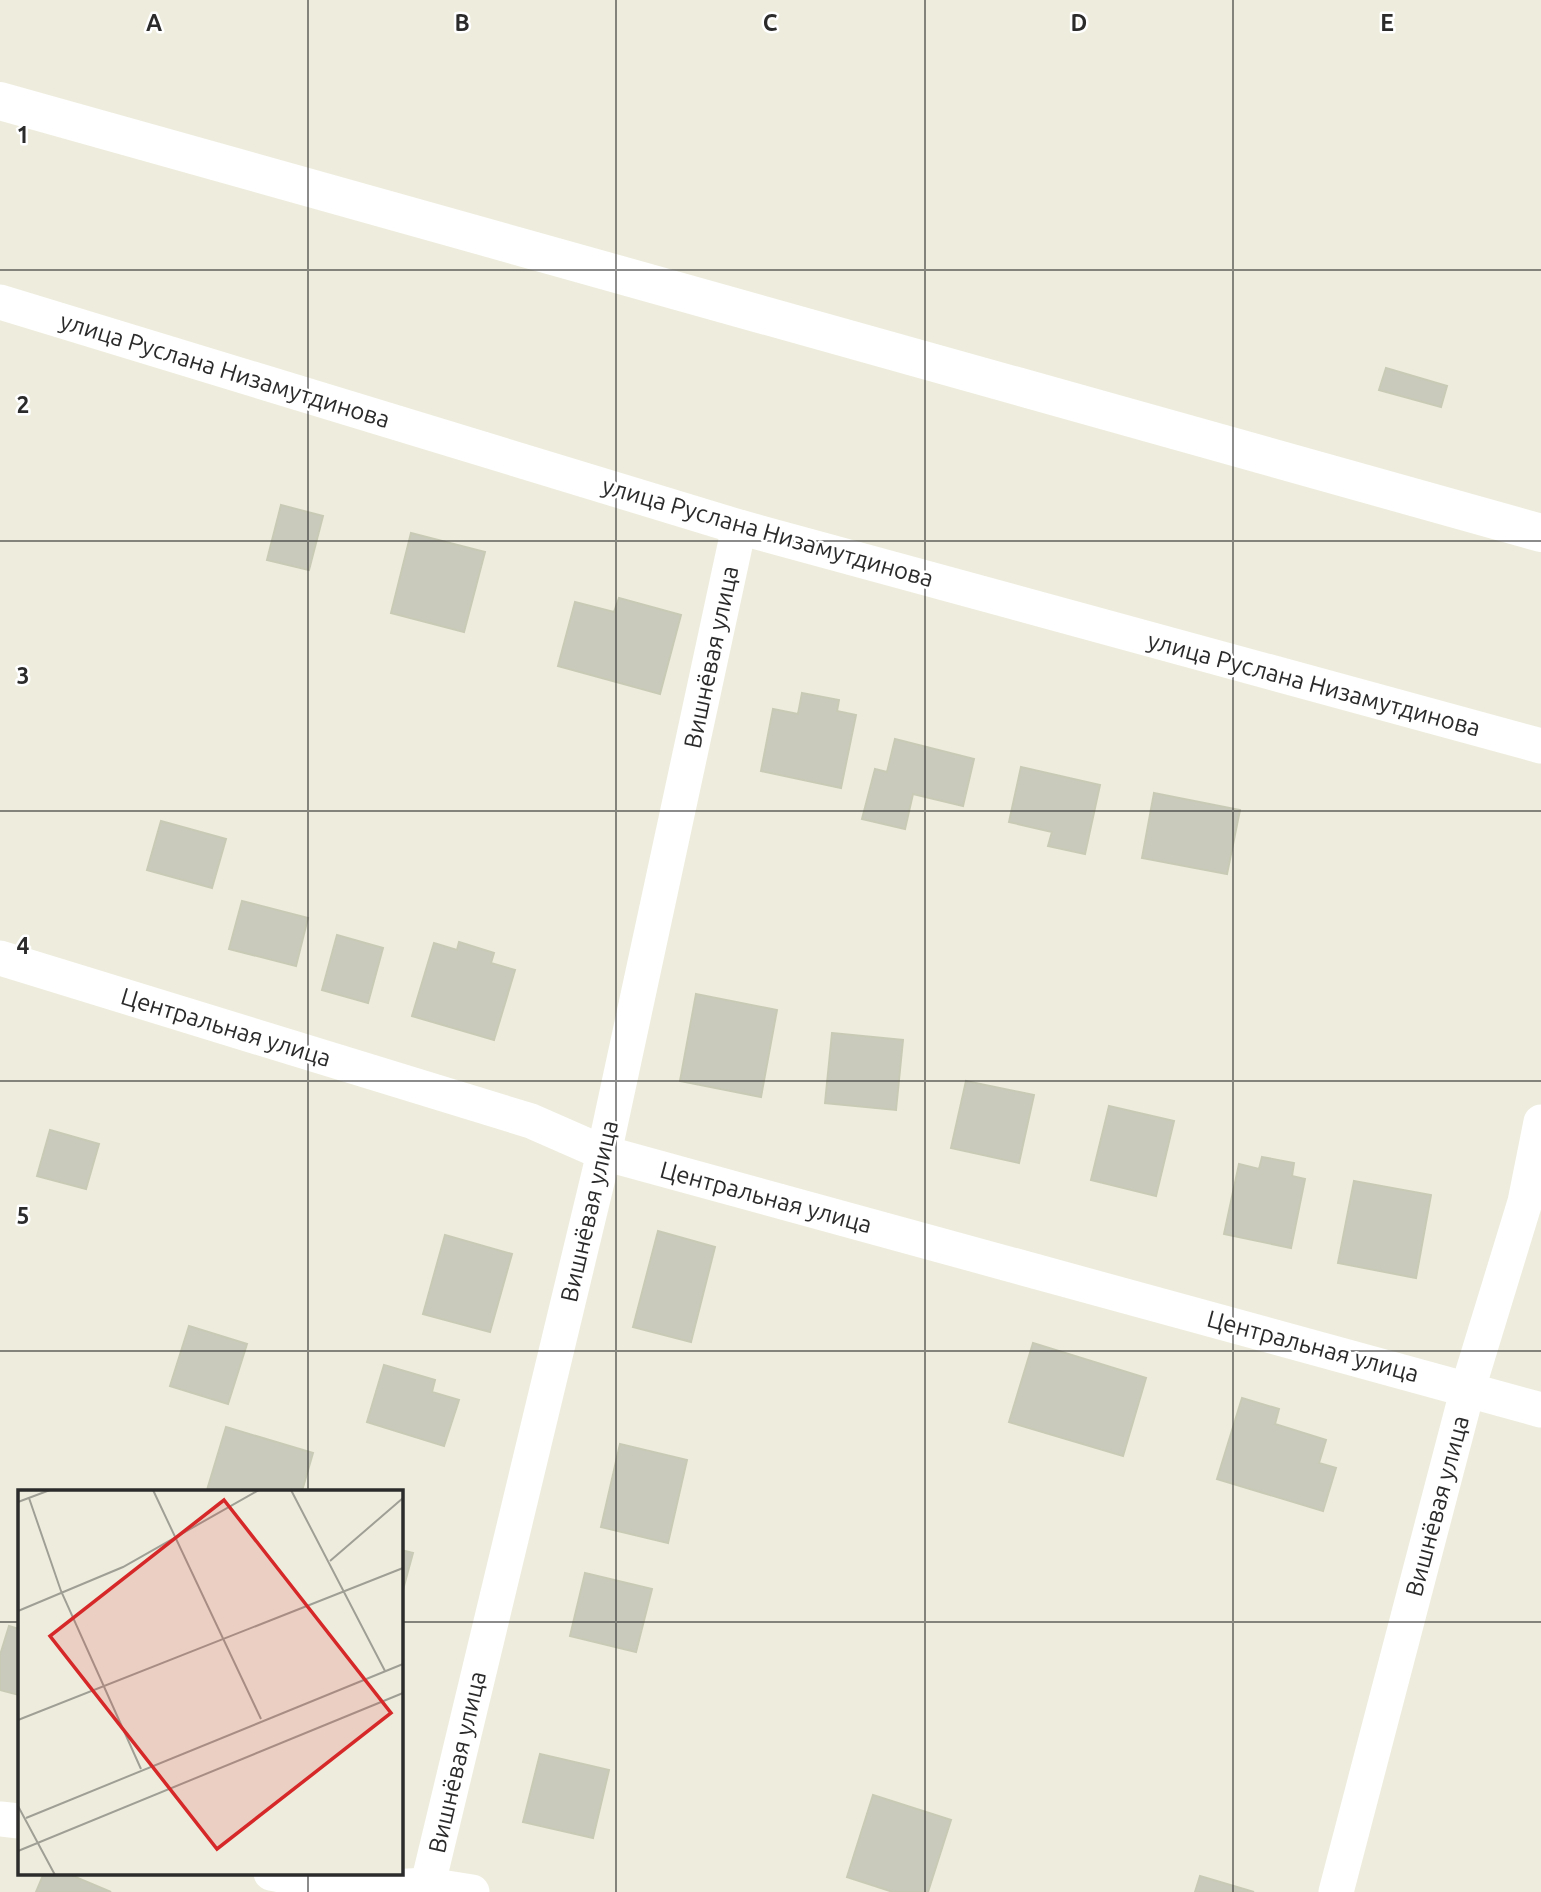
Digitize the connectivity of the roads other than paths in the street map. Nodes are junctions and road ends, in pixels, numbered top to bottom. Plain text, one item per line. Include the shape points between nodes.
1 (0, 101) edge
2 (0, 302) edge
3 (739, 527) junction
4 (1541, 533) edge
5 (1541, 746) edge
6 (0, 958) edge
7 (1541, 1122) edge
8 (604, 1153) junction
9 (1468, 1388) junction
10 (1541, 1410) edge
11 (0, 1819) edge
12 (18, 1821) edge
13 (276, 1874) edge
14 (427, 1888) edge
15 (472, 1892) edge
16 (1336, 1892) edge

1 - 4 main road
2 - 3 street, улица Руслана Низамутдинова
3 - 5 street, улица Руслана Низамутдинова
3 - 8 street, Вишнёвая улица
6 - 8 street, Центральная улица via 531,1121
7 - 9 street, Вишнёвая улица via 1525,1202
8 - 9 street, Центральная улица
8 - 14 street, Вишнёвая улица
9 - 10 street, Центральная улица
9 - 16 street, Вишнёвая улица
11 - 12 street
13 - 14 street via 349,1889
14 - 15 street

